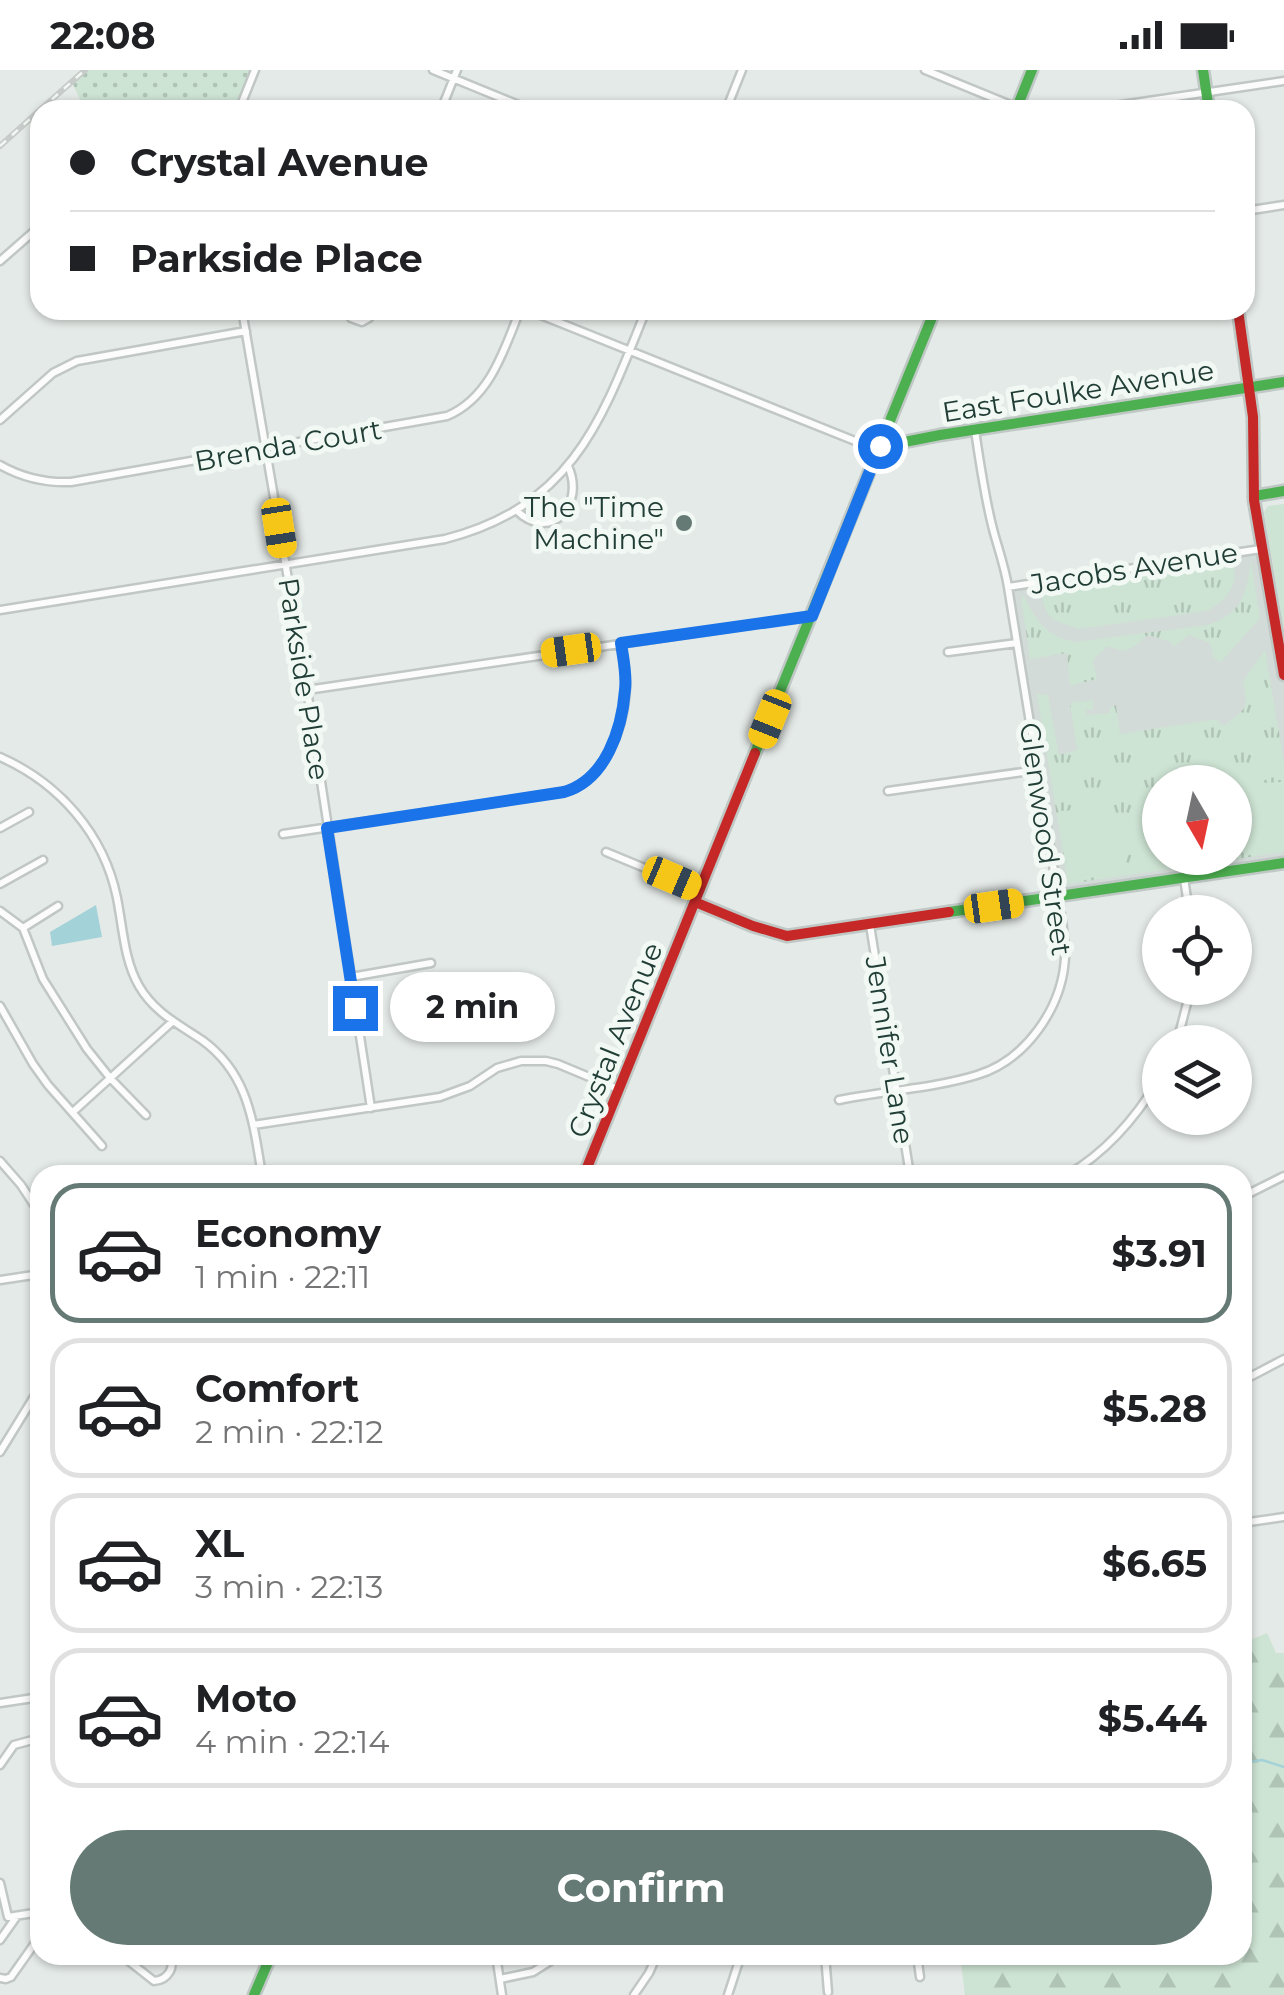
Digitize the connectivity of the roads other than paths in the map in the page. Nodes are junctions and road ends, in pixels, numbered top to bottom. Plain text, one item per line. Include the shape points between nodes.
1 (255, 70) edge
2 (433, 70) edge
3 (457, 70) edge
4 (742, 70) edge
5 (926, 70) edge
6 (1032, 70) edge
7 (1203, 70) edge
8 (454, 79) junction
9 (1284, 81) edge
10 (1206, 93) junction
11 (244, 100) edge
12 (445, 100) edge
13 (505, 100) edge
14 (730, 100) edge
15 (998, 100) edge
16 (1022, 100) edge
17 (1157, 100) edge
18 (1207, 100) edge
19 (1284, 205) edge
20 (1255, 210) edge
21 (30, 235) edge
22 (0, 261) edge
23 (244, 320) edge
24 (516, 320) edge
25 (553, 320) edge
26 (642, 320) edge
27 (931, 320) edge
28 (1240, 320) edge
29 (246, 331) junction
30 (630, 351) junction
31 (1284, 382) edge
32 (1250, 388) junction
33 (0, 420) edge
34 (976, 430) junction
35 (880, 446) junction
36 (266, 448) junction
37 (0, 465) edge
38 (568, 466) junction
39 (1284, 491) edge
40 (1254, 496) junction
41 (516, 510) junction
42 (1261, 549) junction
43 (285, 564) junction
44 (1008, 588) junction
45 (0, 610) edge
46 (812, 616) junction
47 (1017, 642) junction
48 (621, 643) junction
49 (948, 652) dead end
50 (1284, 675) edge
51 (306, 690) junction
52 (0, 757) edge
53 (1037, 770) junction
54 (888, 790) dead end
55 (29, 812) dead end
56 (0, 828) edge
57 (327, 828) junction
58 (283, 834) dead end
59 (606, 852) dead end
60 (44, 860) dead end
61 (1284, 862) edge
62 (1184, 878) junction
63 (0, 884) edge
64 (700, 890) junction
65 (1187, 895) edge
66 (1058, 896) junction
67 (695, 902) junction
68 (58, 906) dead end
69 (0, 911) edge
70 (870, 924) junction
71 (23, 928) junction
72 (431, 964) dead end
73 (350, 977) junction
74 (0, 1006) edge
75 (172, 1022) junction
76 (110, 1079) junction
77 (619, 1089) junction
78 (896, 1089) junction
79 (839, 1100) dead end
80 (1142, 1104) edge
81 (371, 1108) junction
82 (74, 1112) junction
83 (146, 1115) dead end
84 (253, 1125) junction
85 (102, 1146) dead end
86 (0, 1161) edge
87 (260, 1165) edge
88 (588, 1165) edge
89 (908, 1165) edge
90 (1081, 1165) edge
91 (1284, 1176) edge
92 (1252, 1192) edge
93 (30, 1199) edge
94 (30, 1276) edge
95 (0, 1280) edge
96 (1284, 1358) edge
97 (1252, 1376) edge
98 (30, 1403) edge
99 (0, 1452) edge
100 (1284, 1517) edge
101 (1252, 1522) edge
102 (30, 1698) edge
103 (0, 1703) edge
104 (30, 1741) edge
105 (0, 1765) edge
106 (0, 1883) edge
107 (30, 1914) edge
108 (12, 1917) junction
109 (0, 1940) edge
110 (30, 1950) edge
111 (134, 1965) edge
112 (172, 1965) edge
113 (266, 1965) edge
114 (498, 1965) edge
115 (544, 1965) edge
116 (653, 1965) edge
117 (738, 1965) edge
118 (826, 1965) edge
119 (918, 1965) edge
120 (920, 1977) dead end
121 (0, 1978) edge
122 (500, 1980) junction
123 (828, 1992) dead end
124 (254, 1995) edge
125 (502, 1995) edge
126 (634, 1995) edge
127 (728, 1995) edge

1 - 11 street
2 - 8 street
3 - 8 street
4 - 14 street
5 - 15 street
6 - 16 street
7 - 10 street
8 - 12 street
8 - 13 street
9 - 10 street
10 - 17 street
10 - 18 street
19 - 20 street
21 - 22 street
23 - 29 street, Parkside Place
24 - 36 street, Brenda Court via 489,380 455,413
25 - 30 street
26 - 30 street
27 - 35 street, Crystal Avenue
28 - 32 street
29 - 33 street via 77,361 53,373
29 - 36 street, Parkside Place
30 - 35 street via 860,444
30 - 38 street via 600,421
31 - 32 street, East Foulke Avenue
32 - 34 street, East Foulke Avenue
32 - 40 street
34 - 35 street, East Foulke Avenue
34 - 44 street, Glenwood Street
35 - 46 street, Crystal Avenue
36 - 37 street, Brenda Court via 72,482 41,481
36 - 43 street, Parkside Place
38 - 41 street
38 - 41 street via 574,491 561,516 536,523
39 - 40 street
40 - 42 street
41 - 43 street via 445,539
42 - 44 street, Jacobs Avenue
42 - 50 street
43 - 45 street
43 - 51 street, Parkside Place
44 - 47 street, Glenwood Street
46 - 48 street
46 - 64 street, Crystal Avenue
47 - 49 street
47 - 53 street, Glenwood Street
48 - 51 street
48 - 57 street via 625,690 612,745 588,780 564,792
51 - 57 street, Parkside Place
52 - 75 street via 49,786 87,827 114,883 133,975
53 - 54 street
53 - 66 street, Glenwood Street
55 - 56 street
57 - 58 street
57 - 73 street, Parkside Place
59 - 64 street
60 - 63 street
61 - 62 street
62 - 65 street
62 - 66 street
64 - 67 street, Crystal Avenue
66 - 70 street
66 - 78 street, Glenwood Street via 1064,969 1054,1004 1034,1036 987,1072
67 - 70 street via 782,935
67 - 77 street, Crystal Avenue
68 - 71 street
69 - 71 street
70 - 78 street, Jennifer Lane
71 - 76 street via 43,979
72 - 73 street
73 - 81 street, Parkside Place
74 - 82 street via 33,1064
75 - 76 street
75 - 84 street via 217,1052 238,1079
76 - 82 street
76 - 83 street
77 - 81 street via 534,1060 509,1064 440,1097
77 - 88 street, Crystal Avenue
78 - 79 street, Glenwood Street
78 - 89 street, Jennifer Lane
80 - 90 street
81 - 84 street
82 - 85 street
84 - 87 street
86 - 93 street
91 - 92 street
94 - 95 street
96 - 97 street
98 - 99 street
100 - 101 street
102 - 103 street
104 - 105 street via 14,1745
106 - 108 street
107 - 108 street
108 - 109 street
110 - 121 street via 11,1977
111 - 112 street via 154,1981 165,1978
113 - 124 street
114 - 122 street
115 - 122 street
116 - 126 street
117 - 127 street
118 - 123 street
119 - 120 street
122 - 125 street

